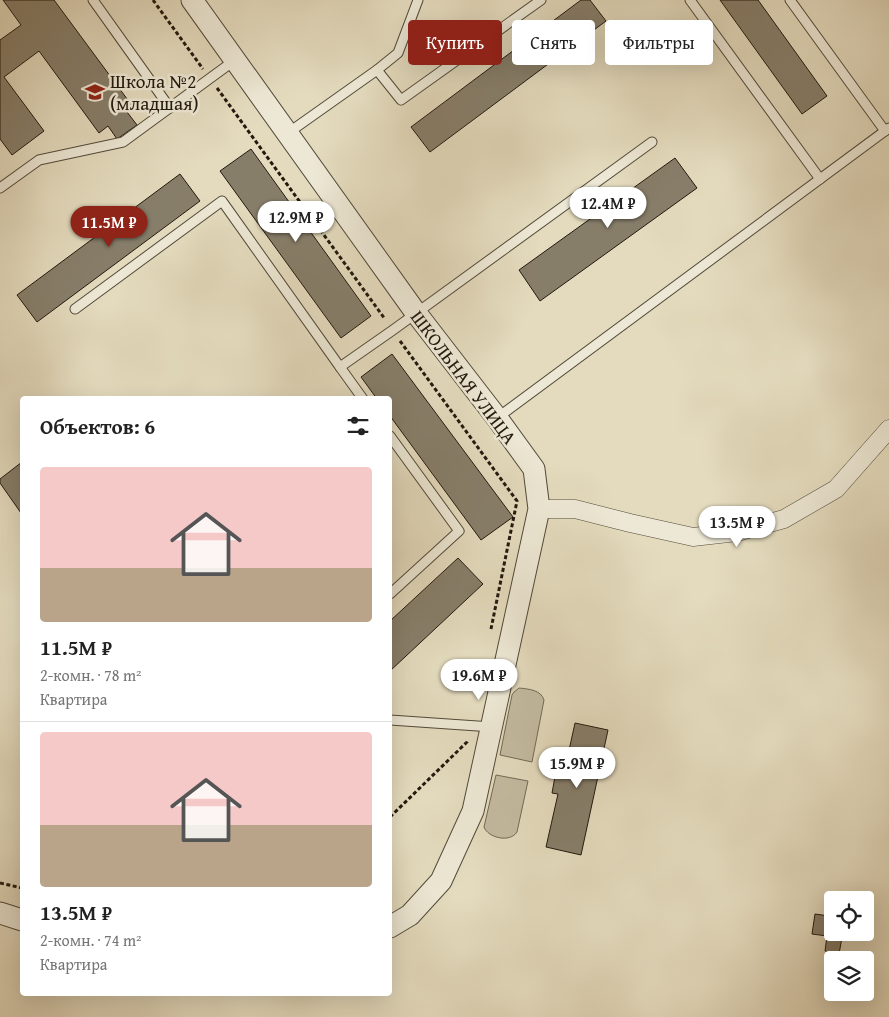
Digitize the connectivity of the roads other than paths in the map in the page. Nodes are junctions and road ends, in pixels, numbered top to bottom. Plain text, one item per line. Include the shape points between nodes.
1 (93, 0) edge
2 (192, 0) edge
3 (418, 0) edge
4 (541, 0) edge
5 (690, 0) edge
6 (790, 0) edge
7 (235, 60) junction
8 (377, 70) junction
9 (170, 108) junction
10 (887, 129) edge
11 (288, 133) junction
12 (652, 142) dead end
13 (820, 179) junction
14 (0, 188) edge
15 (75, 309) dead end
16 (416, 313) junction
17 (340, 367) junction
18 (361, 396) edge
19 (497, 418) junction
20 (889, 429) edge
21 (392, 439) edge
22 (539, 509) junction
23 (392, 592) edge
24 (392, 720) edge
25 (482, 726) junction
26 (0, 914) edge
27 (20, 919) edge
28 (392, 926) edge

1 - 9 lane
2 - 7 street, ШКОЛЬНАЯ УЛИЦА
3 - 8 lane via 398,53
4 - 8 lane via 401,100
5 - 13 lane
6 - 10 lane
7 - 9 lane
7 - 11 street, ШКОЛЬНАЯ УЛИЦА
8 - 11 lane
9 - 14 lane via 123,142 39,160
10 - 13 lane
11 - 16 street, ШКОЛЬНАЯ УЛИЦА
12 - 16 lane
13 - 19 lane
15 - 17 lane via 222,202
16 - 17 lane
16 - 19 street, ШКОЛЬНАЯ УЛИЦА
17 - 18 lane
19 - 22 street, ШКОЛЬНАЯ УЛИЦА via 534,469
20 - 22 street via 836,488 784,519 737,532 693,537 575,508
21 - 23 lane via 459,531
22 - 25 street, ШКОЛЬНАЯ УЛИЦА
24 - 25 lane
25 - 28 street, ШКОЛЬНАЯ УЛИЦА via 473,811 441,882 410,915
26 - 27 street

